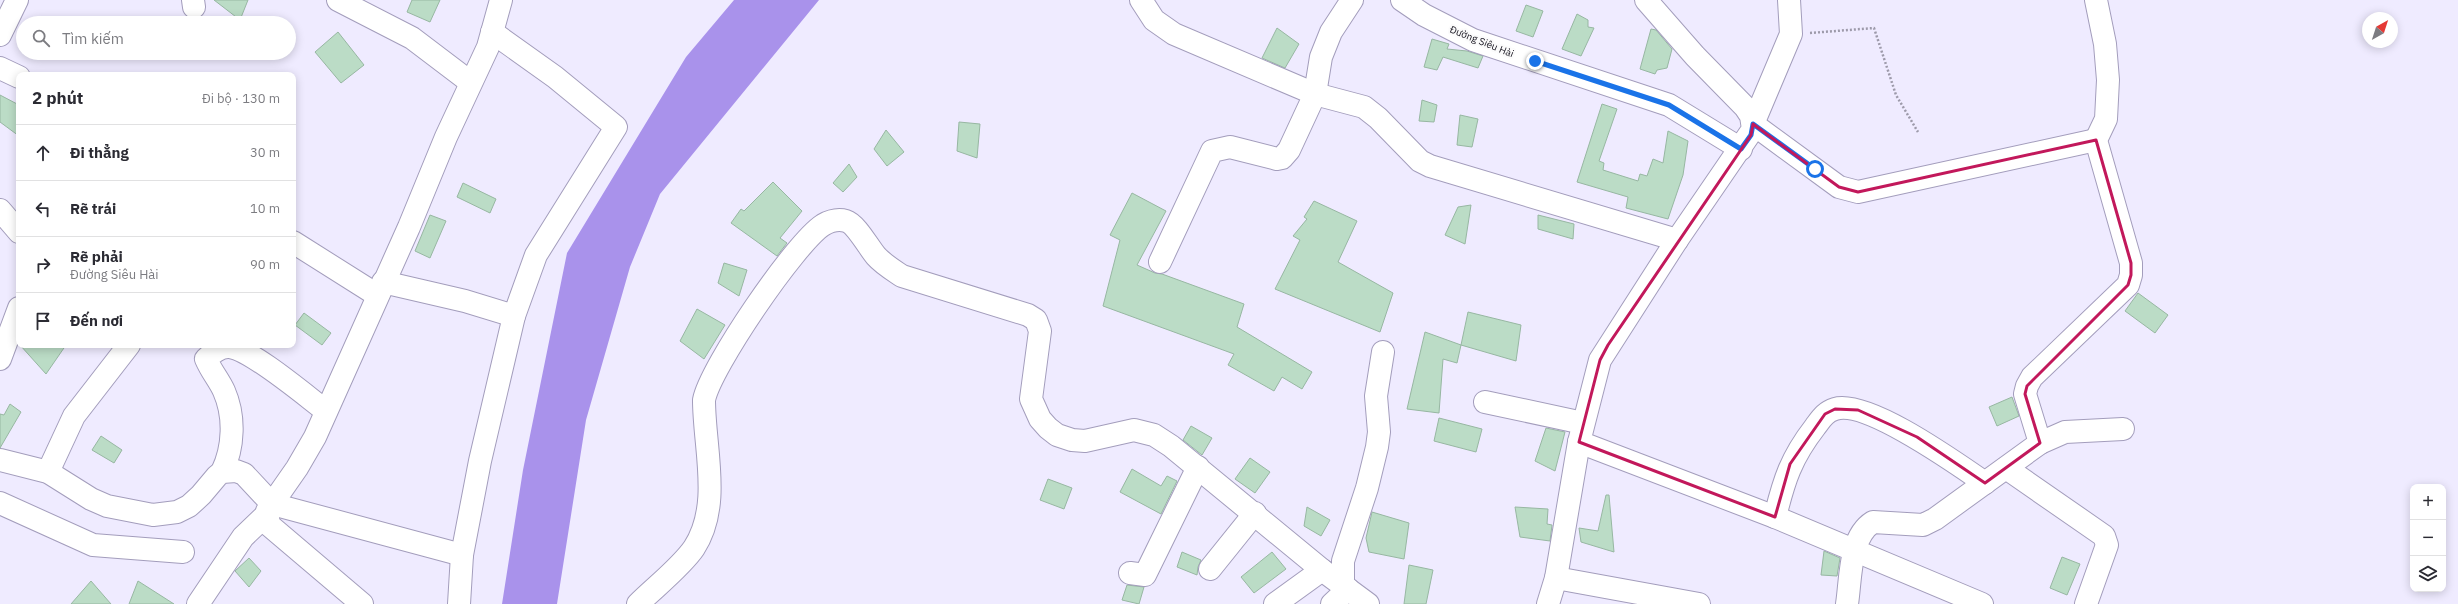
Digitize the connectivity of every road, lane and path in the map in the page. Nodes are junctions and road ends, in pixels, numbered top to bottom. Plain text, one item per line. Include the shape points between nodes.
1 (17, 0) edge
2 (338, 0) edge
3 (501, 0) edge
4 (1141, 0) edge
5 (1352, 0) edge
6 (1402, 0) edge
7 (1646, 0) edge
8 (1789, 0) edge
9 (2096, 0) edge
10 (492, 32) junction
11 (1791, 34) junction
12 (0, 36) edge
13 (0, 68) edge
14 (16, 75) edge
15 (470, 82) junction
16 (1314, 94) junction
17 (1753, 124) junction
18 (1918, 132) dead end
19 (2096, 140) junction
20 (1741, 149) junction
21 (0, 210) edge
22 (16, 229) edge
23 (1677, 240) junction
24 (296, 244) edge
25 (1160, 262) dead end
26 (380, 289) junction
27 (16, 316) edge
28 (514, 316) junction
29 (127, 348) edge
30 (225, 348) edge
31 (232, 348) edge
32 (1383, 352) dead end
33 (0, 359) edge
34 (1485, 402) dead end
35 (326, 411) junction
36 (2123, 429) dead end
37 (1581, 433) junction
38 (2040, 443) junction
39 (0, 460) edge
40 (1198, 468) junction
41 (2006, 468) junction
42 (48, 472) junction
43 (222, 472) junction
44 (1985, 483) junction
45 (0, 503) edge
46 (270, 509) junction
47 (1255, 514) junction
48 (1775, 518) junction
49 (1854, 551) junction
50 (183, 552) dead end
51 (462, 555) junction
52 (1210, 568) dead end
53 (1322, 570) junction
54 (1130, 574) dead end
55 (1556, 578) junction
56 (1346, 587) junction
57 (1956, 599) edge
58 (198, 604) edge
59 (362, 604) edge
60 (459, 604) edge
61 (638, 604) edge
62 (1275, 604) edge
63 (1332, 604) edge
64 (1368, 604) edge
65 (1548, 604) edge
66 (1699, 604) edge
67 (1847, 604) edge
68 (1982, 604) edge
69 (2086, 604) edge

1 - 12 street
2 - 15 street via 412,38
3 - 10 street
4 - 16 street via 1154,20 1174,34
5 - 16 street via 1331,32 1321,58
6 - 20 street, Đường Siêu Hài via 1446,27 1485,45 1669,105
7 - 17 street via 1745,108
8 - 11 street
9 - 19 street via 2105,44 2108,80 2106,119
10 - 15 street
10 - 28 street via 555,77 616,127 536,255
11 - 17 street
11 - 18 path via 1874,28 1896,95
13 - 14 street
15 - 26 street
16 - 23 street via 1364,107 1420,161 1430,166
16 - 25 street via 1289,150 1282,158 1230,147 1212,151
17 - 19 street via 1839,187 1858,192
17 - 20 street via 1751,135
19 - 38 street via 2131,263 2132,275 2128,285 2032,377 2027,386 2025,394
20 - 23 street
21 - 22 street
23 - 37 street via 1600,360
24 - 26 street
26 - 28 street via 465,301
26 - 35 street
27 - 33 street
28 - 51 street via 480,461
29 - 42 street via 74,416
30 - 43 street via 215,350 206,359 224,391 233,417 230,448
31 - 35 street via 252,357
32 - 56 street via 1376,396 1379,432 1377,448 1343,561
34 - 37 street
35 - 46 street via 308,452
36 - 38 street via 2065,432
37 - 48 street
37 - 55 street
38 - 41 street
39 - 42 street
40 - 47 street
40 - 54 street via 1145,575
40 - 61 street via 1154,435 1134,430 1085,441 1057,435 1040,418 1031,399 1040,331 1036,320 1021,312 902,276 876,256 851,223 830,221 794,254 731,345 706,390 704,418 709,502 701,535 686,557
41 - 44 street
41 - 69 street via 2104,536 2107,545
42 - 43 street via 107,506 163,515 189,506
43 - 46 street via 236,471 244,474
44 - 48 street via 1917,437 1858,410 1845,407 1825,414 1805,439 1790,464
44 - 49 street via 1923,525 1873,522 1862,532
45 - 50 street via 93,545
46 - 51 street
46 - 58 street via 244,538
46 - 59 street via 269,525
47 - 52 street
47 - 53 street
48 - 49 street
49 - 57 street
49 - 67 street
51 - 60 street
53 - 56 street
53 - 62 street
55 - 65 street
55 - 66 street
56 - 63 street
56 - 64 street
57 - 68 street

